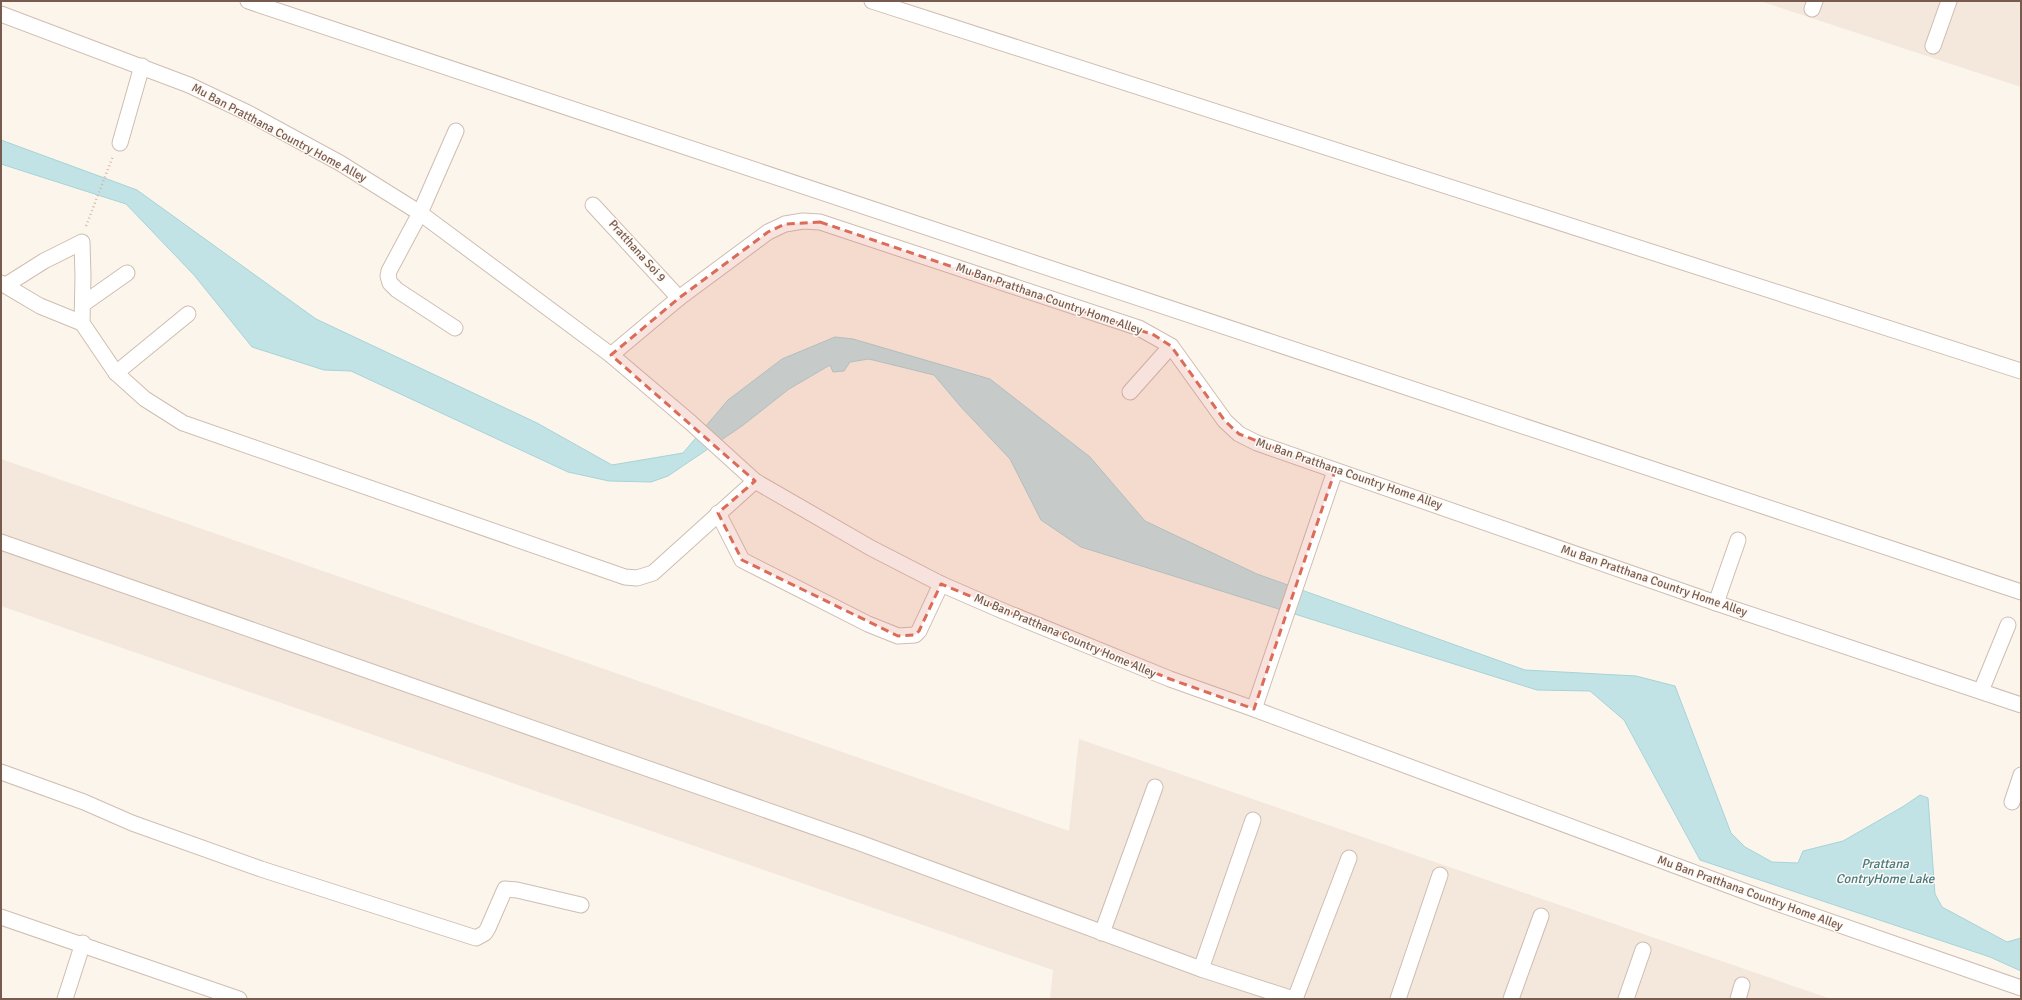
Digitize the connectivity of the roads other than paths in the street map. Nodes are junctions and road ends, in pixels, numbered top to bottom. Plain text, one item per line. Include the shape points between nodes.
1 (248, 1) edge
2 (872, 1) edge
3 (1949, 1) edge
4 (1, 14) edge
5 (1933, 46) dead end
6 (142, 66) junction
7 (456, 131) dead end
8 (120, 142) dead end
9 (593, 204) dead end
10 (420, 213) junction
11 (127, 273) dead end
12 (3, 284) edge
13 (679, 298) junction
14 (83, 304) junction
15 (188, 314) dead end
16 (82, 323) junction
17 (456, 328) dead end
18 (1171, 346) junction
19 (610, 355) junction
20 (2021, 371) edge
21 (116, 373) junction
22 (1130, 392) dead end
23 (1335, 471) junction
24 (755, 481) junction
25 (718, 513) junction
26 (1738, 540) dead end
27 (1, 542) edge
28 (941, 584) junction
29 (2021, 592) edge
30 (1716, 603) junction
31 (2008, 625) dead end
32 (1981, 691) junction
33 (2021, 705) edge
34 (1254, 709) junction
35 (1, 772) edge
36 (2021, 775) edge
37 (1155, 787) dead end
38 (2012, 802) dead end
39 (1253, 820) dead end
40 (1349, 858) dead end
41 (1440, 875) dead end
42 (582, 906) dead end
43 (1541, 916) dead end
44 (1, 917) edge
45 (1102, 933) junction
46 (82, 944) junction
47 (1643, 950) dead end
48 (1201, 969) junction
49 (2021, 988) edge
50 (1275, 996) edge
51 (65, 999) edge
52 (239, 999) edge
53 (1294, 999) edge
54 (1398, 999) edge
55 (1511, 999) edge
56 (1626, 999) edge

1 - 29 street
2 - 20 street
3 - 5 street
4 - 6 street, Mu Ban Pratthana Country Home Alley
6 - 8 street
6 - 10 street, Mu Ban Pratthana Country Home Alley via 248,113 340,163
7 - 10 street
9 - 13 street, Pratthana Soi 9
10 - 17 street via 392,264 388,276 390,283
10 - 19 street, Mu Ban Pratthana Country Home Alley
11 - 14 street
12 - 14 street via 82,242
12 - 16 street via 40,306
13 - 18 street, Mu Ban Pratthana Country Home Alley via 768,232 785,224 820,222 1140,328
13 - 19 street, Mu Ban Pratthana Country Home Alley
14 - 16 street
15 - 21 street
16 - 21 street
18 - 22 street
18 - 23 street, Mu Ban Pratthana Country Home Alley via 1225,421 1239,434
19 - 24 street, Mu Ban Pratthana Country Home Alley
21 - 25 street via 144,399 183,423 625,578 637,578 653,573
23 - 30 street, Mu Ban Pratthana Country Home Alley
23 - 34 street
24 - 25 street
24 - 28 street, Mu Ban Pratthana Country Home Alley via 871,548
25 - 28 street via 742,560 868,624 898,636 915,635 919,631
26 - 30 street
27 - 45 street via 860,843
28 - 34 street, Mu Ban Pratthana Country Home Alley via 1170,679
30 - 32 street, Mu Ban Pratthana Country Home Alley
31 - 32 street
32 - 33 street, Mu Ban Pratthana Country Home Alley
34 - 49 street, Mu Ban Pratthana Country Home Alley via 1768,900
35 - 42 street via 261,869 476,938 488,928 504,889
36 - 38 street
37 - 45 street
39 - 48 street
40 - 53 street
41 - 54 street
43 - 55 street
44 - 46 street
45 - 48 street
46 - 51 street
46 - 52 street
47 - 56 street
48 - 50 street
50 - 53 street

